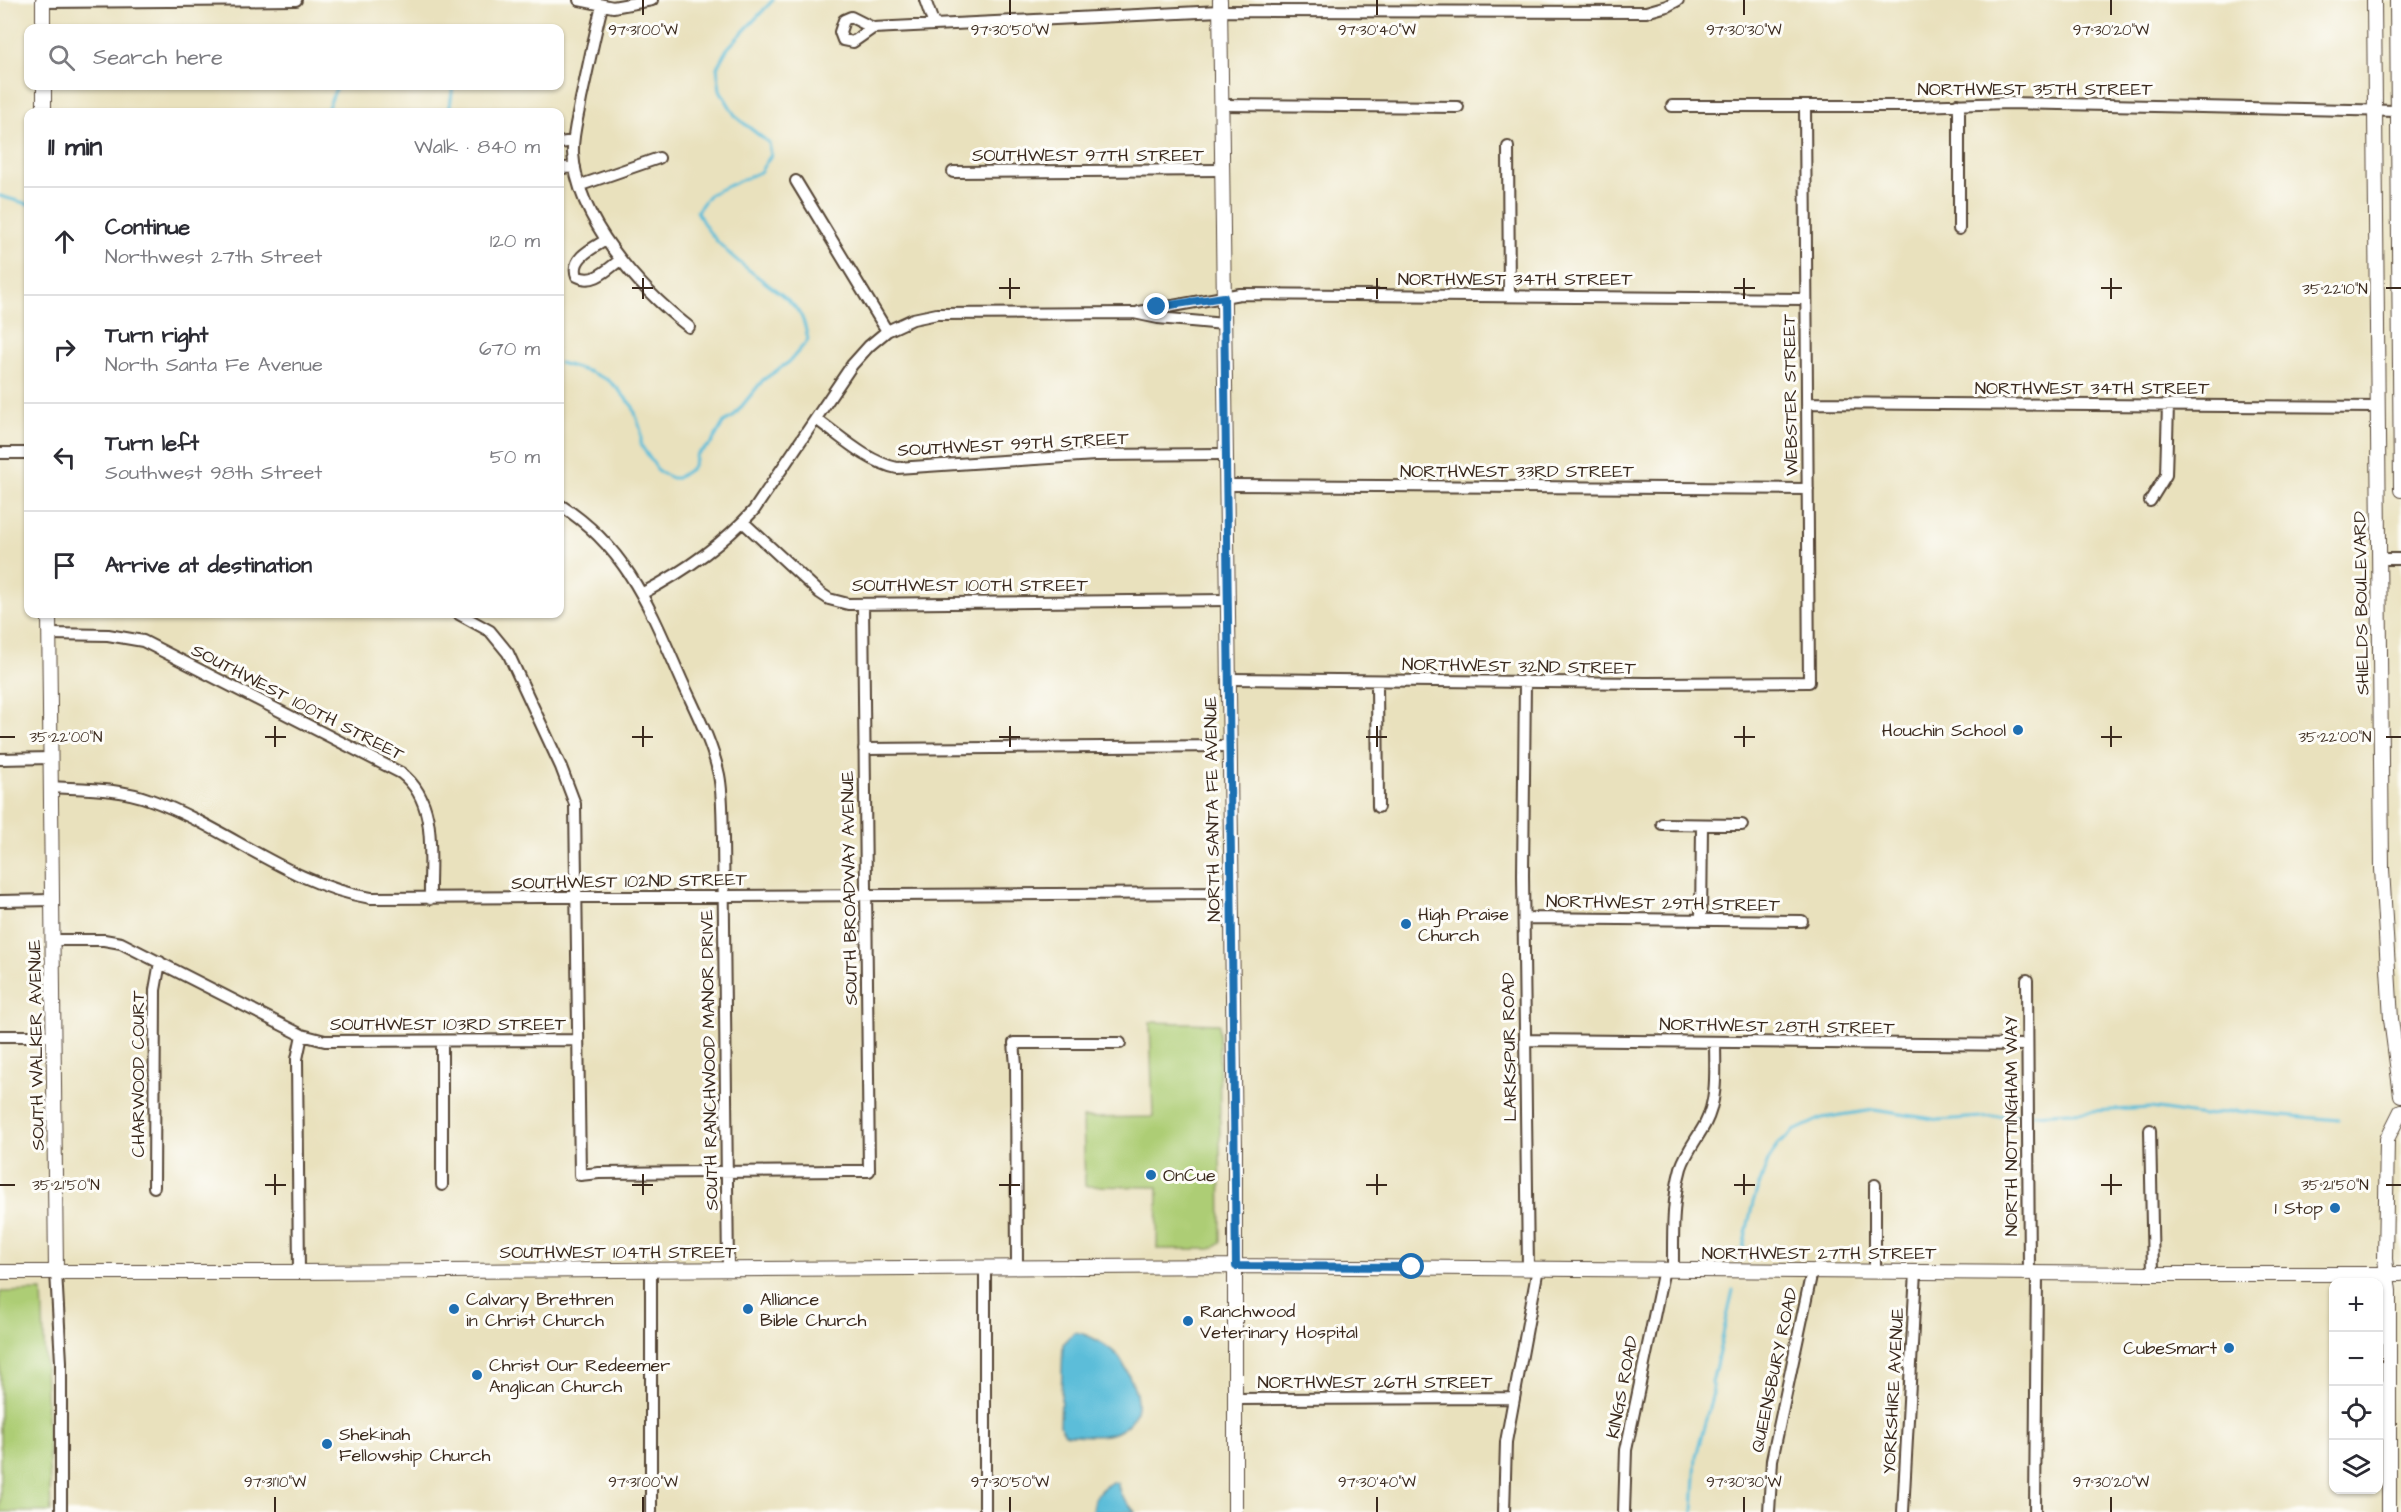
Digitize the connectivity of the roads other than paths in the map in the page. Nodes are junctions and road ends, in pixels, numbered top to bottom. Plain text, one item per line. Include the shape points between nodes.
1 (263, 0) edge
2 (296, 0) edge
3 (579, 0) edge
4 (652, 0) edge
5 (925, 0) edge
6 (1678, 0) edge
7 (2374, 0) edge
8 (2397, 0) edge
9 (43, 1) edge
10 (602, 6) junction
11 (1220, 6) edge
12 (43, 24) edge
13 (934, 26) junction
14 (873, 28) dead end
15 (44, 90) edge
16 (1957, 104) junction
17 (1221, 105) junction
18 (1672, 106) dead end
19 (1458, 107) dead end
20 (1805, 107) junction
21 (44, 108) edge
22 (2375, 110) junction
23 (2398, 111) junction
24 (573, 141) junction
25 (564, 142) edge
26 (1508, 147) dead end
27 (659, 158) dead end
28 (575, 167) junction
29 (564, 168) edge
30 (1222, 170) junction
31 (953, 172) dead end
32 (796, 181) dead end
33 (581, 185) junction
34 (1959, 230) dead end
35 (606, 240) junction
36 (620, 260) junction
37 (1509, 296) junction
38 (1224, 297) junction
39 (1806, 299) junction
40 (1134, 313) junction
41 (1224, 324) junction
42 (689, 327) dead end
43 (887, 331) junction
44 (1807, 403) junction
45 (2168, 405) junction
46 (2378, 407) junction
47 (816, 419) junction
48 (0, 453) edge
49 (24, 453) edge
50 (1226, 454) junction
51 (1226, 485) junction
52 (1808, 489) junction
53 (2401, 490) edge
54 (2150, 501) dead end
55 (564, 508) edge
56 (743, 522) junction
57 (2379, 559) junction
58 (2401, 559) edge
59 (643, 593) junction
60 (1228, 600) junction
61 (863, 604) junction
62 (50, 618) edge
63 (466, 618) edge
64 (50, 634) junction
65 (1229, 679) junction
66 (1377, 681) junction
67 (1525, 681) junction
68 (1809, 682) joint
69 (1230, 746) junction
70 (864, 749) junction
71 (51, 758) junction
72 (0, 759) edge
73 (51, 787) junction
74 (1378, 807) dead end
75 (1662, 824) dead end
76 (1742, 825) dead end
77 (1702, 826) junction
78 (1231, 893) junction
79 (865, 896) junction
80 (578, 897) junction
81 (723, 897) junction
82 (430, 899) junction
83 (52, 900) junction
84 (0, 901) edge
85 (1524, 918) junction
86 (1701, 920) junction
87 (1802, 921) dead end
88 (53, 940) junction
89 (160, 962) junction
90 (2027, 980) dead end
91 (303, 1035) junction
92 (0, 1036) edge
93 (54, 1036) junction
94 (578, 1040) junction
95 (1526, 1040) junction
96 (442, 1041) junction
97 (1715, 1042) junction
98 (1120, 1043) dead end
99 (2027, 1045) junction
100 (2401, 1095) edge
101 (2401, 1111) edge
102 (2150, 1130) dead end
103 (726, 1173) junction
104 (442, 1185) dead end
105 (1875, 1185) dead end
106 (154, 1187) dead end
107 (1017, 1266) junction
108 (1236, 1266) junction
109 (985, 1267) junction
110 (1533, 1268) junction
111 (651, 1269) junction
112 (728, 1269) junction
113 (1669, 1269) junction
114 (56, 1271) junction
115 (1812, 1271) junction
116 (1875, 1271) junction
117 (1916, 1271) junction
118 (0, 1272) edge
119 (299, 1272) junction
120 (2033, 1273) junction
121 (2153, 1274) junction
122 (2394, 1274) edge
123 (1514, 1398) junction
124 (1236, 1399) junction
125 (62, 1512) edge
126 (651, 1512) edge
127 (985, 1512) edge
128 (1235, 1512) edge
129 (1504, 1512) edge
130 (1624, 1512) edge
131 (1769, 1512) edge
132 (1903, 1512) edge
133 (2035, 1512) edge
134 (2389, 1512) edge

1 - 2 street
1 - 9 street
3 - 10 street
4 - 10 street
5 - 13 street
6 - 11 street via 1656,10 1623,13
7 - 22 main road, SHIELDS BOULEVARD
8 - 23 main road
9 - 12 main road
10 - 24 street
11 - 13 street
11 - 17 main road, NORTH SANTA FE AVENUE
13 - 14 street
15 - 21 main road
16 - 20 street, NORTHWEST 35TH STREET
16 - 22 street, NORTHWEST 35TH STREET
16 - 34 street
17 - 19 street
17 - 30 main road, NORTH SANTA FE AVENUE
18 - 20 street, NORTHWEST 35TH STREET
20 - 39 street, WEBSTER STREET
22 - 23 street, NORTHWEST 35TH STREET
22 - 46 main road, SHIELDS BOULEVARD
23 - 53 main road
24 - 25 street
24 - 28 street
26 - 37 street
27 - 33 street
28 - 29 street
28 - 33 street
30 - 31 street, SOUTHWEST 97TH STREET
30 - 38 main road, NORTH SANTA FE AVENUE
32 - 43 street
33 - 35 street
35 - 36 street
35 - 36 street via 577,261 577,276 595,278
36 - 42 street via 658,303
37 - 38 street, NORTHWEST 34TH STREET
37 - 39 street, NORTHWEST 34TH STREET
38 - 40 street, NORTHWEST 34TH STREET
38 - 41 main road, NORTH SANTA FE AVENUE
39 - 44 street, WEBSTER STREET
40 - 41 street
40 - 43 street via 937,314
41 - 50 main road, NORTH SANTA FE AVENUE
43 - 47 street via 861,354
44 - 45 street, NORTHWEST 34TH STREET
44 - 52 street, WEBSTER STREET
45 - 46 street, NORTHWEST 34TH STREET
45 - 54 street via 2166,475
46 - 57 main road, SHIELDS BOULEVARD
47 - 50 street, SOUTHWEST 99TH STREET via 866,454 897,468 1095,455
47 - 56 street
48 - 49 street
50 - 51 main road, NORTH SANTA FE AVENUE
51 - 52 street, NORTHWEST 33RD STREET
51 - 60 main road, NORTH SANTA FE AVENUE
52 - 68 street, WEBSTER STREET
55 - 59 street, SOUTH RANCHWOOD MANOR DRIVE via 608,545
56 - 59 street via 701,558
56 - 61 street, SOUTHWEST 100TH STREET via 820,593 838,602
57 - 58 street
57 - 100 main road, SHIELDS BOULEVARD via 2382,869 2391,1019
59 - 81 street, SOUTH RANCHWOOD MANOR DRIVE via 714,757 722,806
60 - 61 street, SOUTHWEST 100TH STREET
60 - 65 main road, NORTH SANTA FE AVENUE
61 - 70 street, SOUTH BROADWAY AVENUE
62 - 64 main road, SOUTH WALKER AVENUE
63 - 80 street via 490,631 508,653 569,786 576,815
64 - 71 main road, SOUTH WALKER AVENUE
64 - 82 street, SOUTHWEST 100TH STREET via 108,634 143,641 401,773 419,792 426,808
65 - 66 street, NORTHWEST 32ND STREET
65 - 69 main road, NORTH SANTA FE AVENUE
66 - 67 street, NORTHWEST 32ND STREET
66 - 74 street
67 - 68 street, NORTHWEST 32ND STREET
67 - 85 street, LARKSPUR ROAD
69 - 70 street
69 - 78 main road, NORTH SANTA FE AVENUE
70 - 79 street, SOUTH BROADWAY AVENUE
71 - 72 street
71 - 73 main road, SOUTH WALKER AVENUE
73 - 82 street, SOUTHWEST 102ND STREET via 115,791 150,799 339,891 371,898
73 - 83 main road, SOUTH WALKER AVENUE
75 - 77 street
76 - 77 street
77 - 86 street
78 - 79 street, SOUTHWEST 102ND STREET
78 - 108 main road, NORTH SANTA FE AVENUE
79 - 81 street, SOUTHWEST 102ND STREET
79 - 103 street, SOUTH BROADWAY AVENUE via 869,1171
80 - 81 street, SOUTHWEST 102ND STREET
80 - 82 street, SOUTHWEST 102ND STREET
80 - 94 street
81 - 103 street, SOUTH RANCHWOOD MANOR DRIVE
83 - 84 street
83 - 88 main road, SOUTH WALKER AVENUE
85 - 86 street, NORTHWEST 29TH STREET
85 - 95 street, LARKSPUR ROAD
86 - 87 street, NORTHWEST 29TH STREET
88 - 89 street, SOUTHWEST 103RD STREET via 115,941
88 - 93 main road, SOUTH WALKER AVENUE
89 - 91 street, SOUTHWEST 103RD STREET
89 - 106 street, CHARWOOD COURT via 155,990
90 - 99 street, NORTH NOTTINGHAM WAY
91 - 96 street, SOUTHWEST 103RD STREET via 332,1042
91 - 119 street via 297,1059
92 - 93 street
93 - 114 main road, SOUTH WALKER AVENUE
94 - 96 street, SOUTHWEST 103RD STREET
94 - 103 street via 580,1175
95 - 97 street, NORTHWEST 28TH STREET
95 - 110 street, LARKSPUR ROAD
96 - 104 street
97 - 99 street, NORTHWEST 28TH STREET
97 - 113 street, KINGS ROAD via 1711,1110 1683,1161
98 - 107 street via 1014,1043
99 - 120 street, NORTH NOTTINGHAM WAY
101 - 122 main road via 2386,1139 2385,1259
102 - 121 street
103 - 112 street, SOUTH RANCHWOOD MANOR DRIVE
105 - 116 street
107 - 108 main road, SOUTHWEST 104TH STREET
107 - 109 main road, SOUTHWEST 104TH STREET
108 - 110 main road, NORTHWEST 27TH STREET
108 - 124 main road, NORTH SANTA FE AVENUE
109 - 112 main road, SOUTHWEST 104TH STREET
109 - 127 street
110 - 113 main road, NORTHWEST 27TH STREET
110 - 123 street, LARKSPUR ROAD
111 - 112 main road, SOUTHWEST 104TH STREET
111 - 119 main road, SOUTHWEST 104TH STREET
111 - 126 street
113 - 115 main road, NORTHWEST 27TH STREET
113 - 130 street, KINGS ROAD via 1626,1450
114 - 118 main road, SOUTHWEST 104TH STREET
114 - 119 main road, SOUTHWEST 104TH STREET
114 - 125 street, SOUTH WALKER AVENUE
115 - 116 main road, NORTHWEST 27TH STREET
115 - 131 street, QUEENSBURY ROAD via 1772,1460
116 - 117 main road, NORTHWEST 27TH STREET
117 - 120 main road, NORTHWEST 27TH STREET
117 - 132 street, YORKSHIRE AVENUE
120 - 121 main road, NORTHWEST 27TH STREET
120 - 133 street, NORTH NOTTINGHAM WAY
121 - 122 main road, NORTHWEST 27TH STREET
122 - 134 main road via 2389,1291
123 - 124 street, NORTHWEST 26TH STREET
123 - 129 street, LARKSPUR ROAD via 1506,1442
124 - 128 main road, NORTH SANTA FE AVENUE

